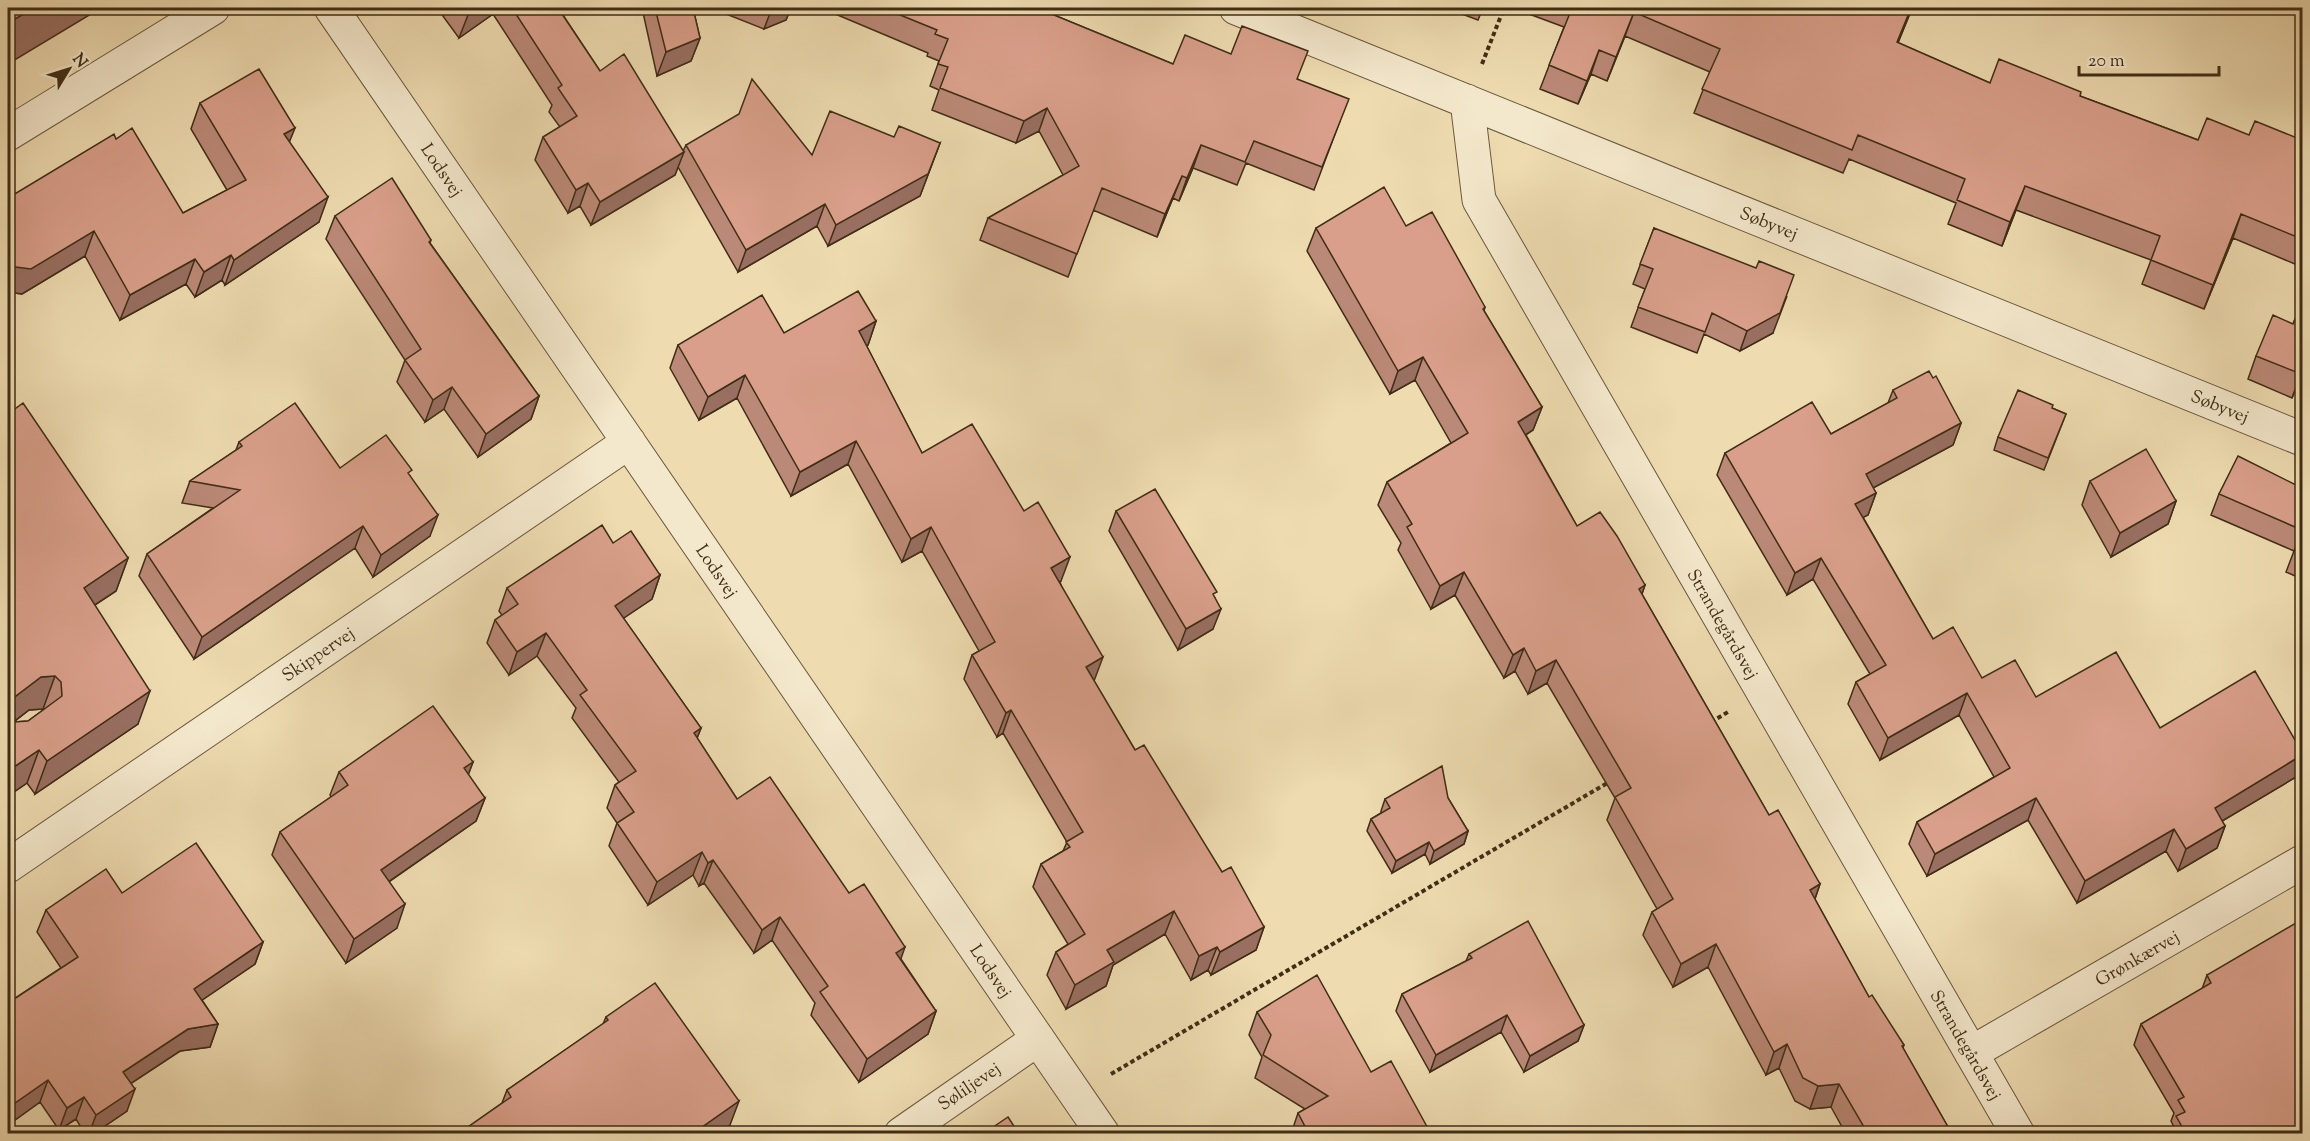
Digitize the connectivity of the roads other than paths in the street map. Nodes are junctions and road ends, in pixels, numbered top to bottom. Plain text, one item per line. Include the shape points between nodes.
1 (213, 8) edge
2 (331, 8) edge
3 (1236, 8) edge
4 (1467, 101) junction
5 (8, 134) edge
6 (2302, 439) edge
7 (629, 442) junction
8 (2302, 862) edge
9 (8, 866) edge
10 (1038, 1039) junction
11 (1971, 1053) junction
12 (901, 1134) edge
13 (1103, 1134) edge
14 (2018, 1134) edge

1 - 5 street
2 - 7 street, Lodsvej
3 - 4 street, Søbyvej
4 - 6 street, Søbyvej
4 - 11 street, Strandegårdsvej via 1479,200
7 - 9 street, Skippervej
7 - 10 street, Lodsvej
8 - 11 street, Grønkærvej
10 - 12 street, Søliljevej
10 - 13 street, Lodsvej
11 - 14 street, Strandegårdsvej

